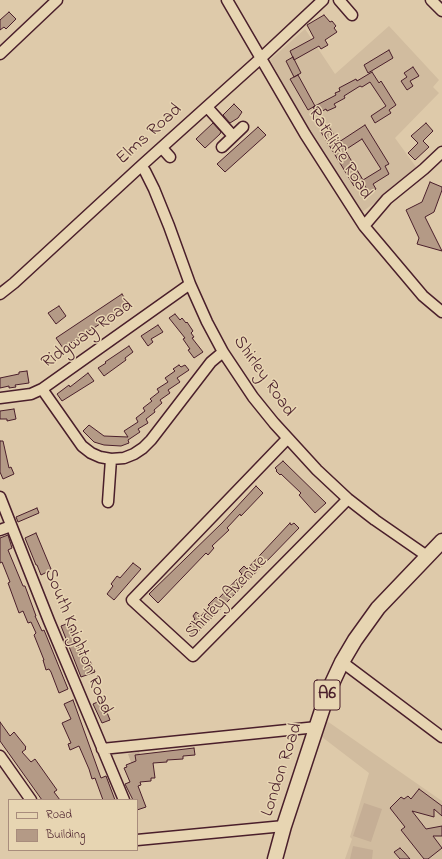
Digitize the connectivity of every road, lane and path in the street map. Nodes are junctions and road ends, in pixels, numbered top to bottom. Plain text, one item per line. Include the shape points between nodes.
1 (57, 0) edge
2 (227, 0) edge
3 (323, 0) edge
4 (339, 0) edge
5 (431, 0) edge
6 (442, 11) edge
7 (352, 15) dead end
8 (0, 54) edge
9 (261, 58) junction
10 (207, 106) junction
11 (243, 128) dead end
12 (233, 136) junction
13 (222, 147) dead end
14 (162, 148) junction
15 (442, 152) edge
16 (170, 157) dead end
17 (141, 166) junction
18 (364, 226) junction
19 (190, 284) junction
20 (0, 294) edge
21 (442, 312) edge
22 (223, 352) junction
23 (42, 389) junction
24 (0, 398) edge
25 (287, 439) junction
26 (111, 459) junction
27 (0, 497) edge
28 (348, 499) junction
29 (108, 502) dead end
30 (12, 526) junction
31 (0, 530) edge
32 (442, 541) edge
33 (427, 556) junction
34 (342, 662) junction
35 (317, 727) junction
36 (442, 737) edge
37 (102, 749) junction
38 (0, 756) edge
39 (31, 799) edge
40 (124, 799) edge
41 (284, 826) junction
42 (138, 837) edge
43 (275, 859) edge

1 - 8 street
2 - 9 street, Ratcliffe Road
3 - 9 street, Elms Road
4 - 7 street
5 - 6 street
9 - 10 street, Elms Road
9 - 18 street, Ratcliffe Road via 305,134
10 - 12 street
10 - 14 street, Elms Road
11 - 12 street
12 - 13 street
14 - 16 street
14 - 17 street, Elms Road
15 - 18 street via 387,199
17 - 19 street, Shirley Road via 154,189
17 - 20 street, Elms Road via 14,284
18 - 21 street, Ratcliffe Road via 423,296
19 - 22 street, Shirley Road
19 - 23 street, Ridgway Road
22 - 25 street, Shirley Road via 253,397
22 - 26 street via 212,362 143,448 124,458
23 - 24 street, Ridgway Road via 31,394
23 - 26 street via 82,446 91,453
25 - 28 street, Shirley Road
25 - 28 street, Shirley Avenue via 132,600 193,656
26 - 29 street
27 - 30 street, South Knighton Road
28 - 33 street, Shirley Road
30 - 31 street
30 - 37 street, South Knighton Road via 48,622
32 - 33 highway, London Road / A6
33 - 34 highway, London Road / A6 via 378,608
34 - 35 highway, London Road / A6 via 328,692
34 - 36 street
35 - 37 street
35 - 41 highway, London Road / A6
37 - 40 street, South Knighton Road
38 - 39 street
41 - 42 street
41 - 43 highway, London Road / A6

